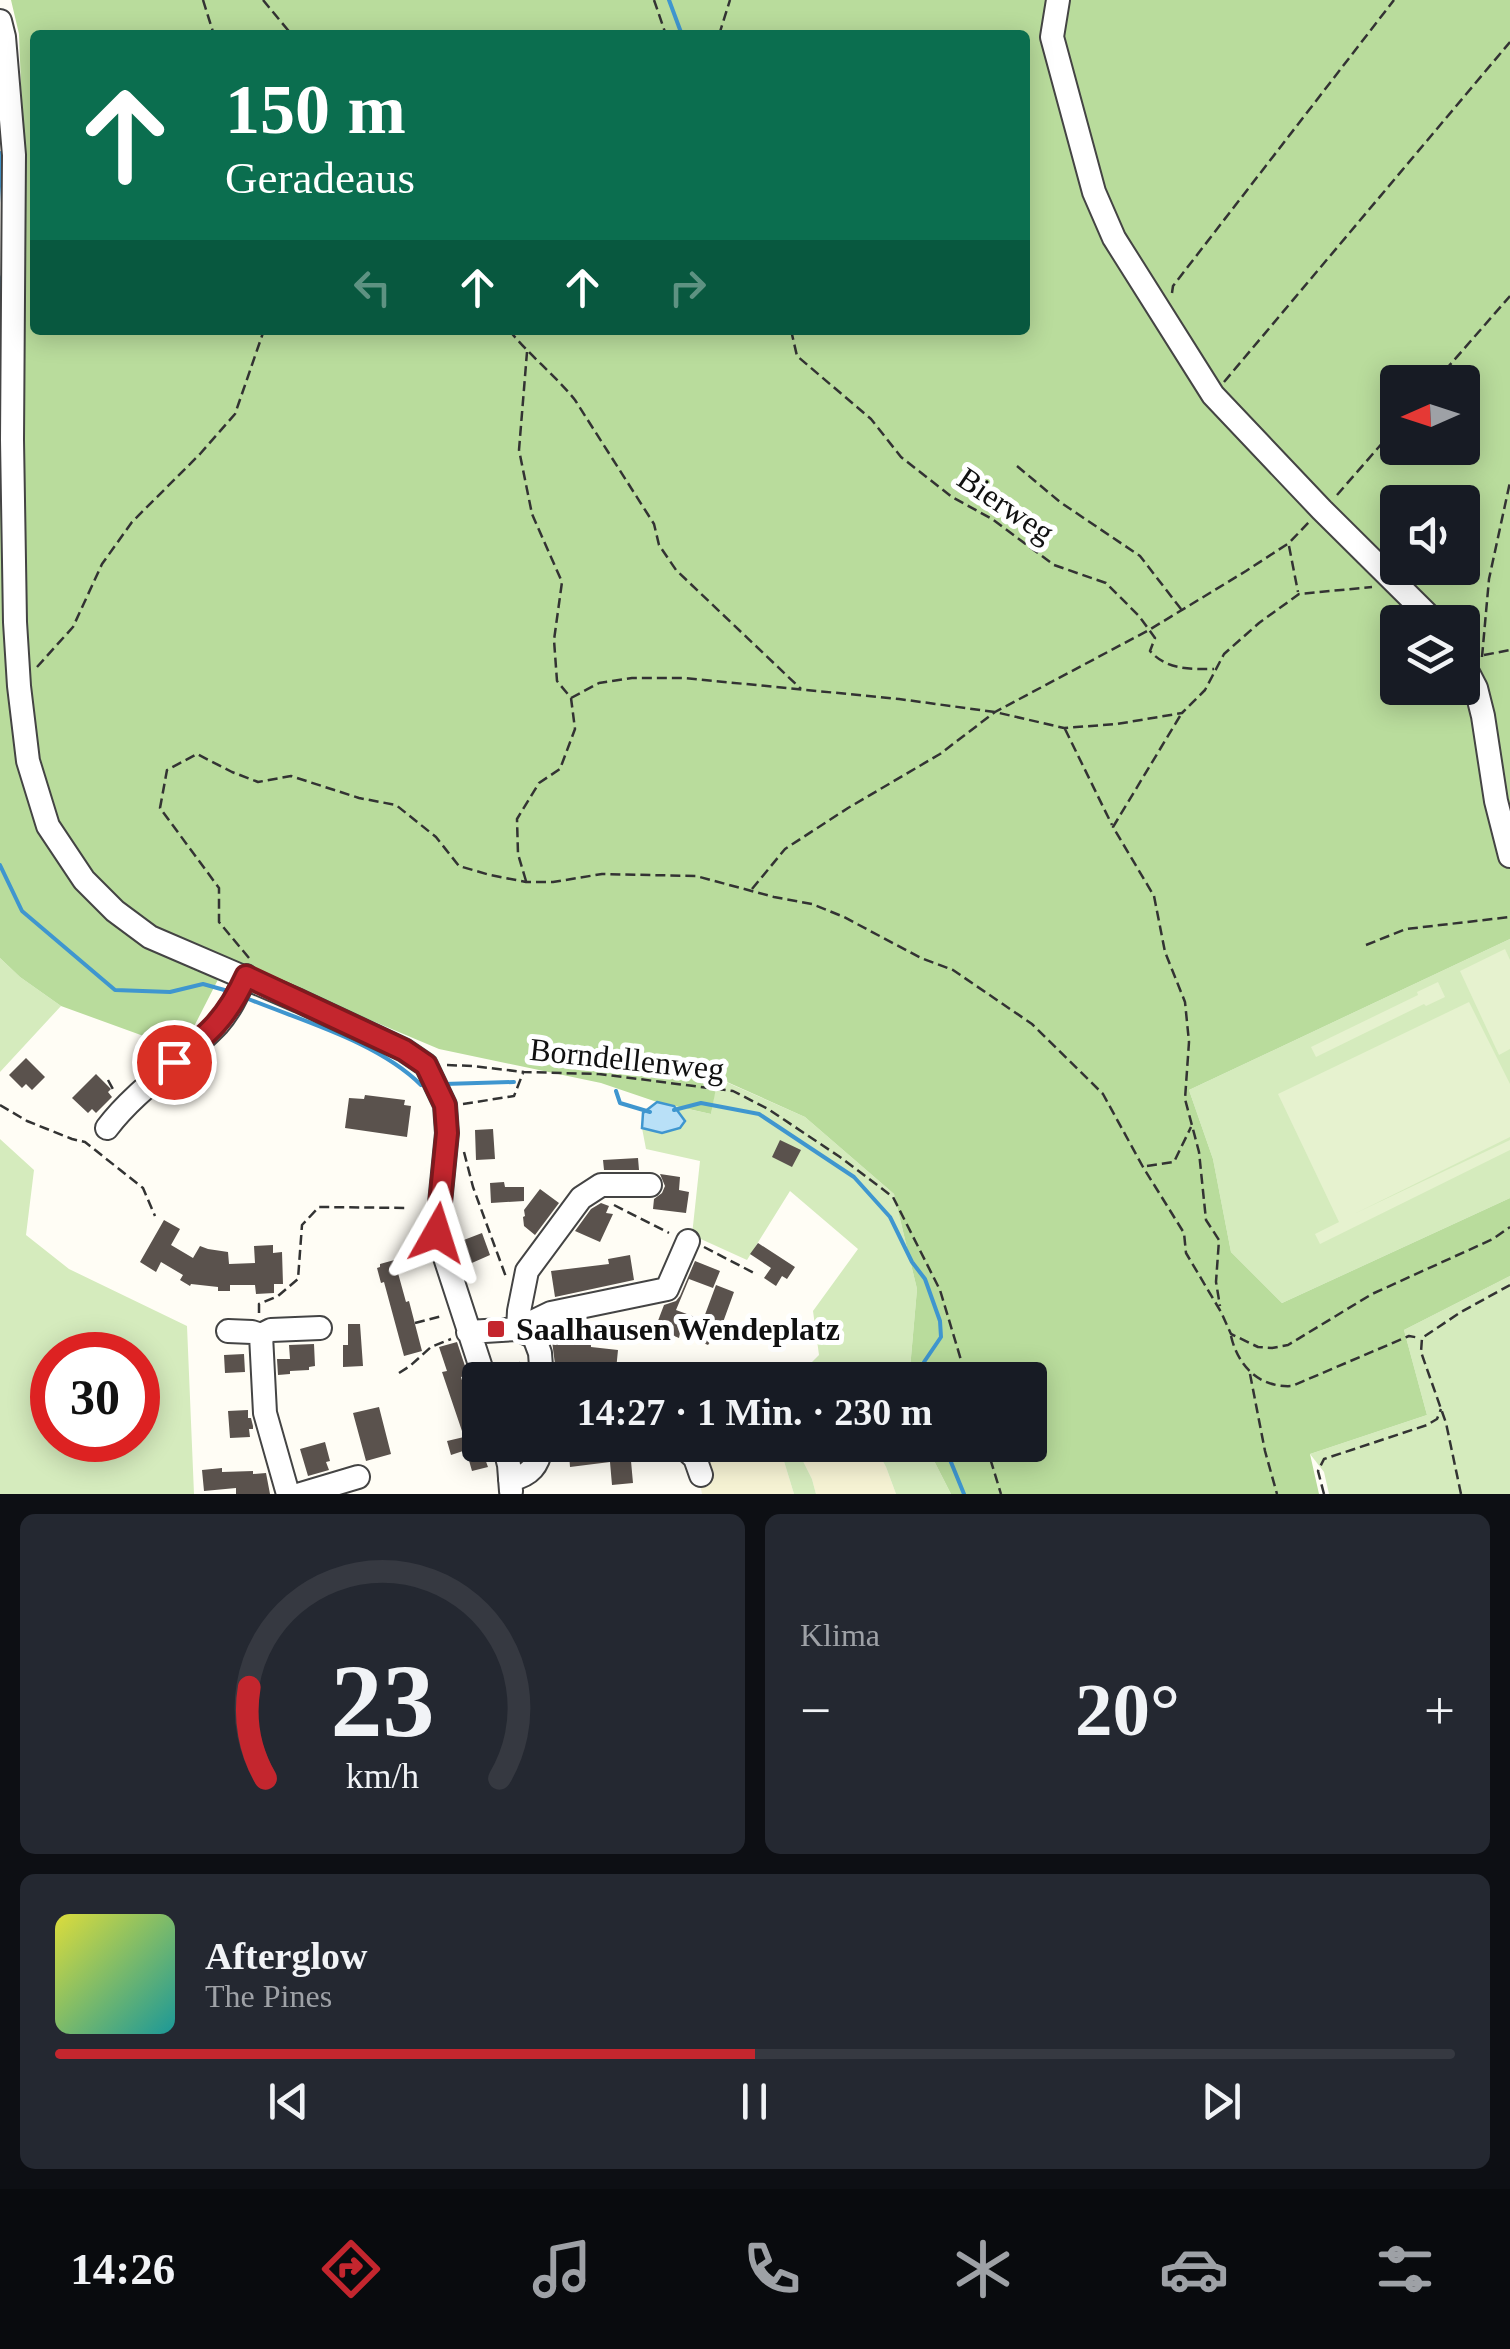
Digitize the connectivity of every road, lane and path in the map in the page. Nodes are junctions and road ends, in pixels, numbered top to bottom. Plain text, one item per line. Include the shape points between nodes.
1 (203, 0) edge
2 (262, 0) edge
3 (654, 0) edge
4 (730, 0) edge
5 (1058, 0) edge
6 (1394, 0) edge
7 (0, 21) edge
8 (212, 30) edge
9 (288, 30) edge
10 (664, 30) edge
11 (721, 30) edge
12 (1510, 42) edge
13 (1510, 296) edge
14 (1166, 317) junction
15 (262, 335) edge
16 (513, 335) edge
17 (792, 335) edge
18 (527, 352) junction
19 (1450, 365) edge
20 (1213, 395) junction
21 (1380, 446) edge
22 (1018, 466) dead end
23 (1510, 482) edge
24 (1322, 510) junction
25 (1289, 543) junction
26 (1396, 586) junction
27 (1299, 594) junction
28 (1417, 605) edge
29 (1182, 610) junction
30 (1149, 630) junction
31 (1510, 650) edge
32 (1215, 669) junction
33 (20, 686) junction
34 (802, 690) junction
35 (571, 698) junction
36 (1480, 702) edge
37 (995, 712) junction
38 (1182, 713) junction
39 (1064, 728) junction
40 (1113, 827) junction
41 (1510, 856) edge
42 (526, 882) junction
43 (751, 890) junction
44 (1510, 917) edge
45 (1366, 944) dead end
46 (242, 981) junction
47 (427, 1068) junction
48 (524, 1072) junction
49 (442, 1099) junction
50 (0, 1106) edge
51 (1192, 1125) junction
52 (107, 1128) dead end
53 (462, 1147) dead end
54 (1143, 1167) junction
55 (650, 1185) dead end
56 (408, 1208) dead end
57 (155, 1216) dead end
58 (1510, 1227) edge
59 (688, 1241) dead end
60 (505, 1275) dead end
61 (1510, 1285) edge
62 (1222, 1312) junction
63 (425, 1320) dead end
64 (414, 1323) dead end
65 (320, 1328) dead end
66 (518, 1329) junction
67 (228, 1331) dead end
68 (468, 1332) junction
69 (1231, 1334) junction
70 (261, 1335) junction
71 (1422, 1338) junction
72 (540, 1353) junction
73 (479, 1362) edge
74 (520, 1362) edge
75 (541, 1362) edge
76 (962, 1362) edge
77 (398, 1372) dead end
78 (1250, 1372) junction
79 (1441, 1408) junction
80 (506, 1462) edge
81 (534, 1462) edge
82 (697, 1462) edge
83 (991, 1462) edge
84 (702, 1475) dead end
85 (358, 1477) dead end
86 (510, 1487) edge
87 (288, 1494) edge
88 (300, 1494) edge
89 (1001, 1494) edge
90 (1276, 1494) edge
91 (1324, 1494) edge
92 (1461, 1494) edge

1 - 8 path
2 - 9 path
3 - 10 path
4 - 11 path
5 - 14 street via 1052,37 1094,192 1114,238
6 - 14 path via 1174,286
7 - 33 street via 14,155 12,519
12 - 20 path
13 - 19 path
14 - 20 street
15 - 33 path via 234,414 132,522 102,564 73,627
16 - 18 path
17 - 30 path, Bierweg via 797,356 871,420 901,457 1054,565 1106,583
18 - 34 path via 575,400 641,501 676,570
18 - 35 path via 519,450 532,514 562,582 554,640 557,681
20 - 24 street
21 - 24 path
22 - 29 path via 1140,556
23 - 31 path via 1482,655
24 - 25 path
24 - 26 street
25 - 27 path
25 - 29 path
26 - 27 path
26 - 28 street
27 - 32 path via 1224,654
29 - 30 path
30 - 32 path, Bierweg via 1155,638 1150,651 1158,660 1176,668
30 - 37 path
32 - 38 path
33 - 46 street via 28,761 48,826 84,880 150,936
34 - 35 path via 632,678 599,683
34 - 37 path
35 - 42 path via 575,730 560,769 539,783 517,819
36 - 41 street
37 - 39 path
37 - 43 path via 940,754 784,849
38 - 39 path
38 - 40 path
39 - 40 path
40 - 51 path via 1154,896 1165,952 1185,1002 1185,1099
42 - 43 path via 647,874 696,876
42 - 46 path via 459,866 396,805 291,776 258,782 197,754 166,770 160,808 219,888 220,922
43 - 54 path via 844,917 991,995 1032,1024 1103,1094
44 - 45 path via 1406,929
46 - 47 street via 299,1000 404,1050
46 - 52 street via 218,1023
47 - 48 path, Borndellenweg
47 - 49 street
48 - 49 path via 514,1096
48 - 76 path, Borndellenweg via 733,1091 768,1109 893,1197 940,1290
49 - 68 street via 447,1133 437,1233
50 - 57 path via 85,1142 143,1188
51 - 54 path via 1174,1162
51 - 62 path via 1206,1220 1219,1240
53 - 60 path
54 - 62 path
55 - 66 street via 602,1186 582,1198 526,1271
56 - 70 path via 319,1207 302,1225 298,1278 259,1304
58 - 69 path via 1372,1294 1288,1345 1258,1347
59 - 66 street via 666,1289 551,1313
61 - 71 path
62 - 69 path
63 - 64 path
65 - 70 street
66 - 68 street
66 - 72 street via 534,1336
67 - 70 street
68 - 73 street
68 - 77 path via 431,1347
69 - 78 path
70 - 87 street via 265,1412
71 - 78 path via 1409,1336 1292,1386 1264,1382
71 - 79 path
72 - 74 path
72 - 75 street
78 - 90 path
79 - 91 path via 1427,1425 1324,1459 1318,1471
79 - 92 path
80 - 86 street
81 - 86 street
82 - 84 street
83 - 89 path
85 - 88 street

